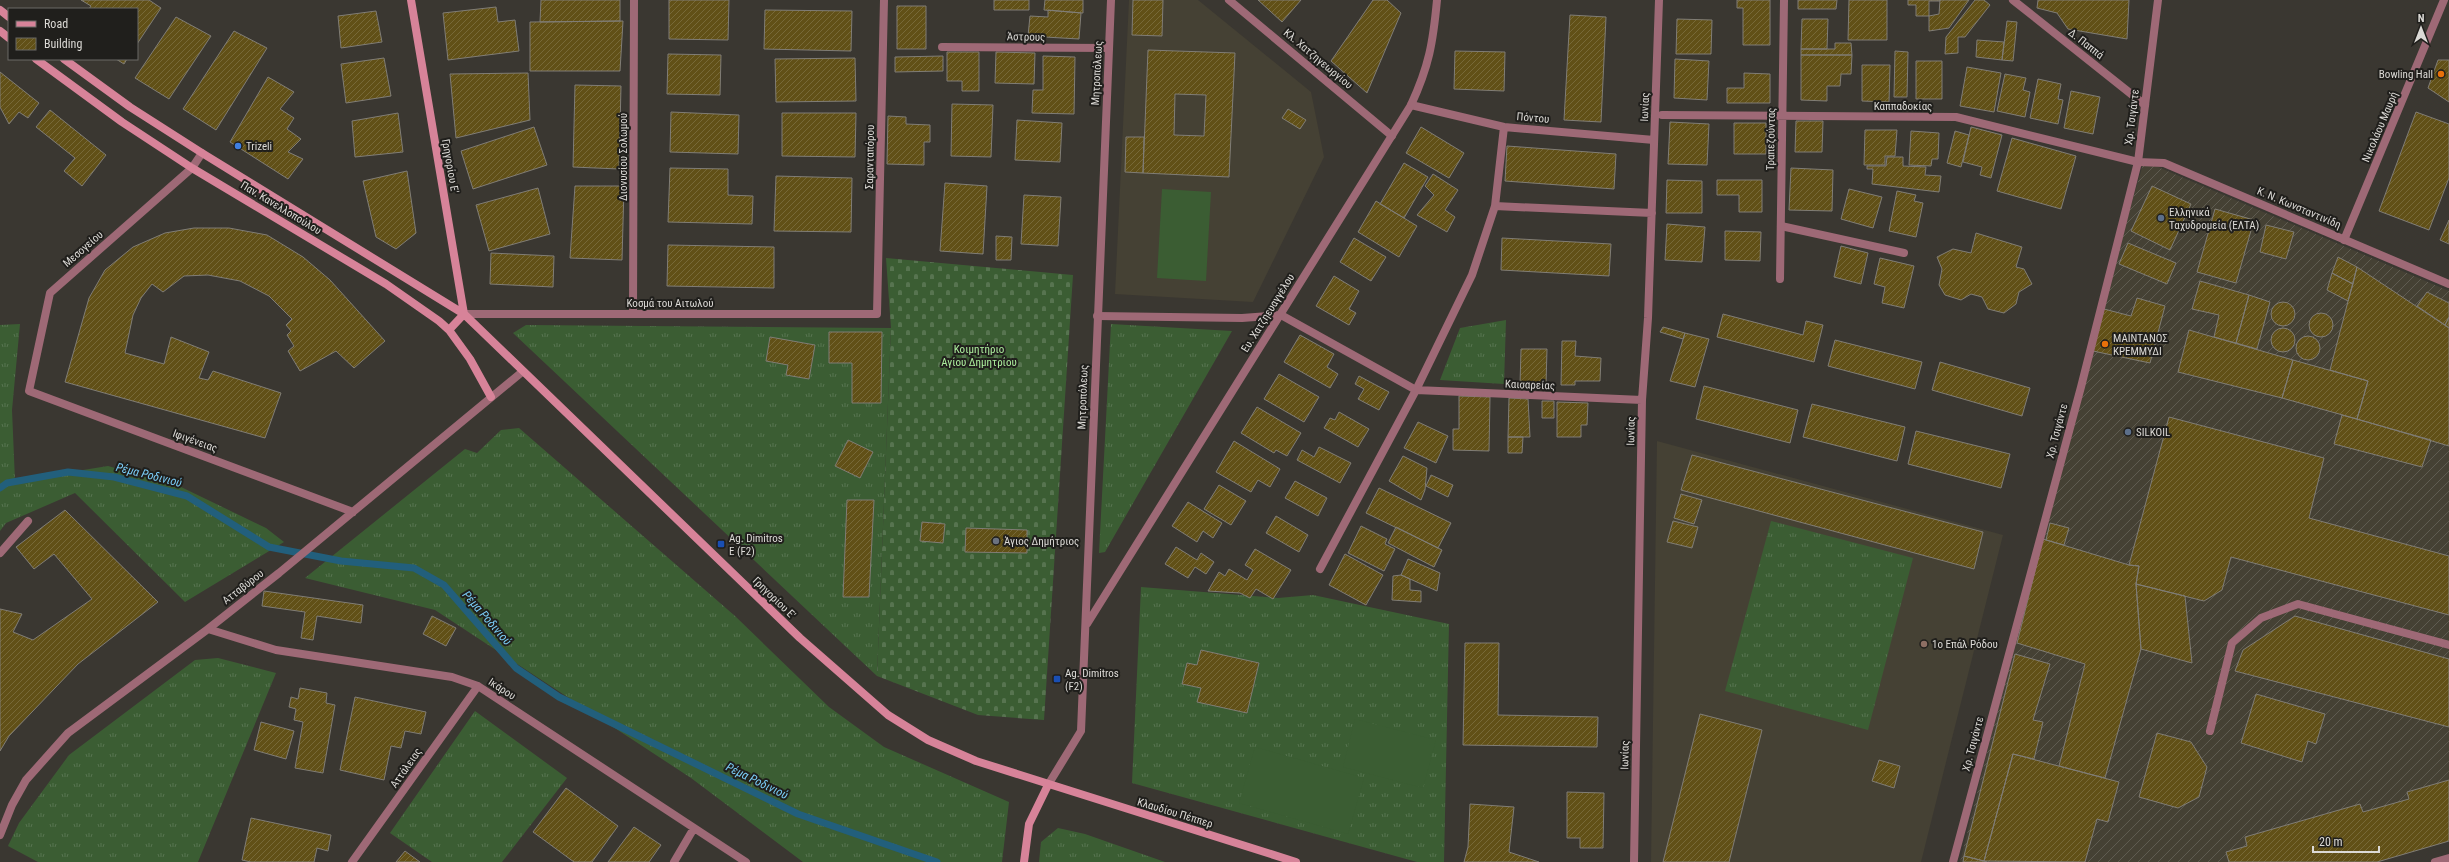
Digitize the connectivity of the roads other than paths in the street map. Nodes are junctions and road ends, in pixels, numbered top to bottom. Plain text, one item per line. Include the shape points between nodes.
1 (411, 0) edge
2 (634, 0) edge
3 (884, 0) edge
4 (1111, 0) edge
5 (1229, 0) edge
6 (1437, 0) edge
7 (1659, 0) edge
8 (1784, 0) edge
9 (2013, 0) edge
10 (2158, 0) edge
11 (2444, 0) edge
12 (0, 10) edge
13 (8, 16) edge
14 (0, 31) edge
15 (8, 37) edge
16 (942, 47) dead end
17 (1109, 48) junction
18 (37, 60) edge
19 (65, 60) edge
20 (1411, 105) junction
21 (2145, 105) junction
22 (1662, 115) dead end
23 (1782, 116) junction
24 (1504, 127) junction
25 (1392, 136) junction
26 (1654, 140) junction
27 (202, 153) junction
28 (2138, 162) junction
29 (192, 168) junction
30 (1494, 206) junction
31 (1652, 213) junction
32 (1781, 226) junction
33 (2344, 240) junction
34 (1904, 253) dead end
35 (1780, 278) dead end
36 (2449, 284) edge
37 (464, 314) junction
38 (633, 314) junction
39 (877, 314) joint
40 (1281, 315) junction
41 (1097, 316) junction
42 (449, 330) junction
43 (522, 372) junction
44 (29, 390) joint
45 (1416, 390) junction
46 (491, 397) junction
47 (1642, 400) junction
48 (353, 512) junction
49 (28, 521) dead end
50 (0, 553) edge
51 (1320, 570) dead end
52 (1086, 626) junction
53 (208, 629) junction
54 (2449, 645) edge
55 (478, 686) junction
56 (2210, 731) dead end
57 (1048, 785) junction
58 (694, 828) junction
59 (0, 835) edge
60 (2449, 858) edge
61 (352, 862) edge
62 (674, 862) edge
63 (746, 862) edge
64 (1024, 862) edge
65 (1296, 862) edge
66 (1634, 862) edge
67 (1953, 862) edge
68 (2435, 862) edge

1 - 37 main road, Γρηγορίου Ε'
2 - 38 street, Διονυσίου Σολωμού
3 - 39 street, Σαρανταπόρου
4 - 17 street, Μητροπόλεως
5 - 25 street, Κλ. Χατζηγεωργίου
6 - 20 street, Ευ. Χατζηευαγγέλου via 1433,43 1423,79
7 - 26 street, Ιωνίας
8 - 23 street, Τραπεζούντας
9 - 21 street, Δ. Παππά
10 - 21 street, Χρ. Τσιγάντε
11 - 33 street, Νικολάου Μαυρή
12 - 13 main road
14 - 15 main road
16 - 17 street, Άστρους
17 - 41 street, Μητροπόλεως
18 - 29 main road, Παν. Κανελλοπούλου via 122,122
19 - 27 main road, Παν. Κανελλοπούλου
20 - 24 street, Πόντου
20 - 25 street, Ευ. Χατζηευαγγέλου
21 - 28 street, Χρ. Τσιγάντε
22 - 23 street, Καππαδοκίας
23 - 28 street, Καππαδοκίας via 1956,117
23 - 32 street, Τραπεζούντας
24 - 26 street, Πόντου
24 - 30 street
25 - 40 street, Ευ. Χατζηευαγγέλου
26 - 31 street, Ιωνίας
27 - 29 street, Μεσογείου
27 - 37 main road, Παν. Κανελλοπούλου
28 - 33 street, Κ. Ν. Κωνσταντινίδη via 2164,163
28 - 67 street, Χρ. Τσιγάντε via 2081,387
29 - 42 main road, Παν. Κανελλοπούλου via 386,284
29 - 44 street, Μεσογείου via 50,293
30 - 31 street
30 - 45 street via 1472,275
31 - 47 street, Ιωνίας
32 - 34 street
32 - 35 street, Τραπεζούντας
33 - 36 street, Κ. Ν. Κωνσταντινίδη
37 - 38 street, Κοσμά του Αιτωλού
37 - 42 main road
37 - 43 main road, Παν. Κανελλοπούλου
38 - 39 street, Κοσμά του Αιτωλού
40 - 41 street via 1242,318
40 - 45 street, Καισαρείας
40 - 52 street, Ευ. Χατζηευαγγέλου
41 - 52 street, Μητροπόλεως
42 - 46 main road, Παν. Κανελλοπούλου via 470,359
43 - 46 street, Ατταβύρου
43 - 57 main road, Γρηγορίου Ε' via 800,638 888,715 928,740 976,761
44 - 48 street, Ιφιγένειας
45 - 47 street, Καισαρείας
45 - 51 street
46 - 48 street, Ατταβύρου
47 - 66 street, Ιωνίας
48 - 53 street, Ατταβύρου
49 - 50 street
52 - 57 street, Μητροπόλεως via 1080,731
53 - 55 street, Ικάρου via 276,650 452,677
53 - 59 street, Ατταβύρου via 68,733 26,780
54 - 56 street via 2298,604 2261,618 2232,643
55 - 58 street, Ικάρου
55 - 61 street, Αττάλειας
57 - 64 main road via 1029,824
57 - 65 main road, Κλαυδίου Πέππερ
58 - 62 street
58 - 63 street, Ικάρου
60 - 68 street

